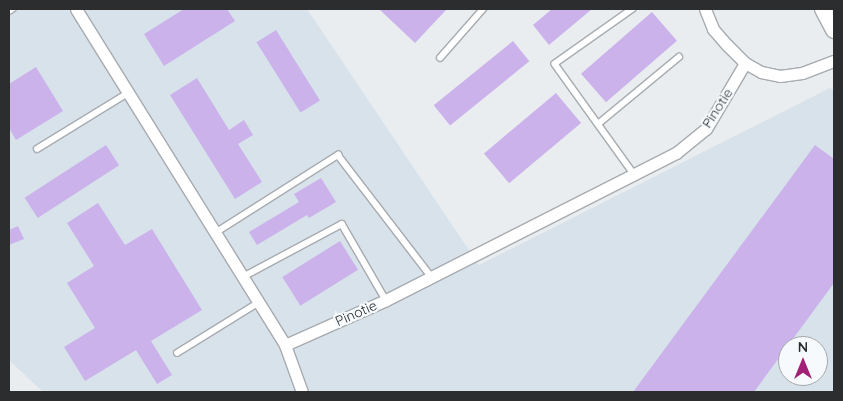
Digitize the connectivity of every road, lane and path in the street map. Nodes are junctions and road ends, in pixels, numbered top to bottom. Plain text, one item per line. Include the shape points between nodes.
1 (76, 9) edge
2 (483, 9) edge
3 (633, 9) edge
4 (705, 9) edge
5 (823, 9) edge
6 (834, 30) edge
7 (679, 57) dead end
8 (440, 58) dead end
9 (834, 61) edge
10 (745, 63) junction
11 (128, 93) junction
12 (598, 124) junction
13 (37, 149) dead end
14 (634, 174) junction
15 (215, 233) junction
16 (431, 276) junction
17 (243, 277) junction
18 (386, 300) junction
19 (258, 302) junction
20 (285, 345) junction
21 (177, 353) dead end
22 (302, 392) edge

1 - 11 street
2 - 8 lane
3 - 12 lane via 555,64
4 - 10 street via 713,29
5 - 6 main road
7 - 12 lane
9 - 10 street via 802,73 780,76 761,72
10 - 14 street, Pinotie via 706,129 676,153
11 - 13 lane
11 - 15 street
12 - 14 lane
14 - 16 street, Pinotie
15 - 16 lane via 338,155
15 - 17 street
16 - 18 street, Pinotie
17 - 18 lane via 342,224
17 - 19 street
18 - 20 street, Pinotie
19 - 20 street
19 - 21 lane
20 - 22 street

